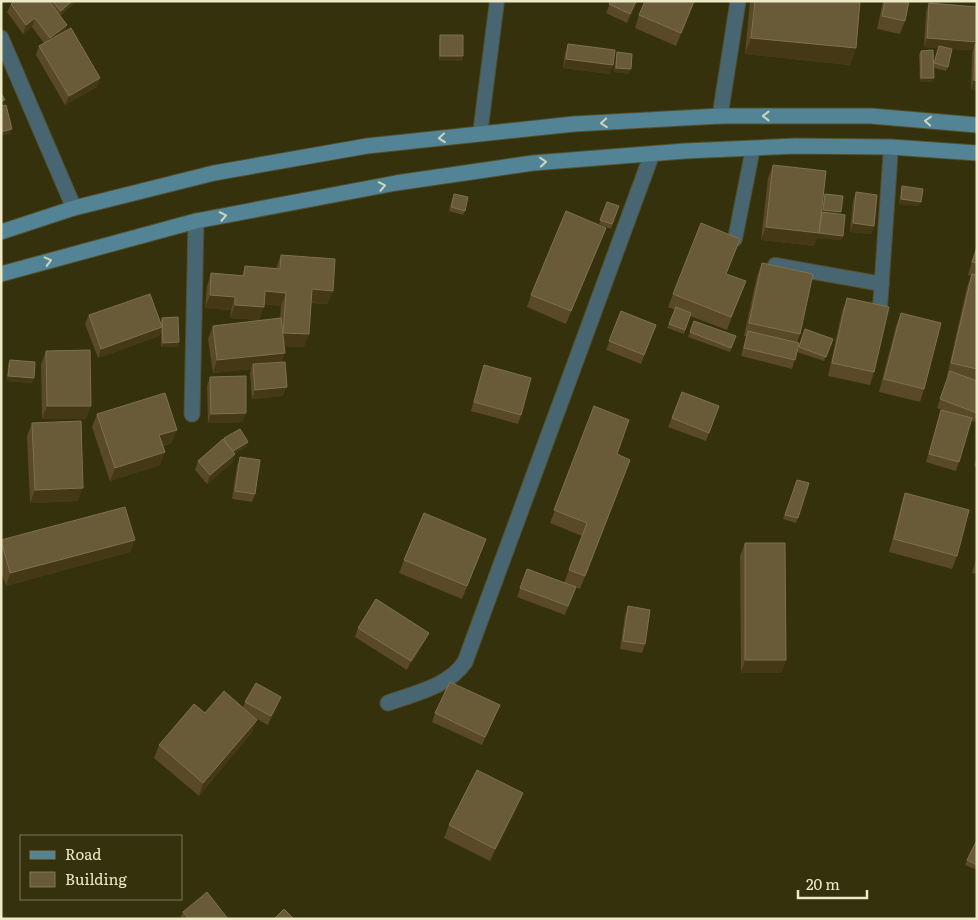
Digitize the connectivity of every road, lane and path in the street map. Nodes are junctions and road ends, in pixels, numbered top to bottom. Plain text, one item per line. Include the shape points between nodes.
1 (497, 1) edge
2 (738, 1) edge
3 (1, 38) edge
4 (720, 116) junction
5 (977, 125) edge
6 (480, 134) junction
7 (891, 147) junction
8 (753, 148) junction
9 (977, 153) edge
10 (652, 154) junction
11 (74, 208) junction
12 (196, 221) junction
13 (1, 232) edge
14 (735, 239) edge
15 (775, 265) edge
16 (1, 274) edge
17 (882, 284) junction
18 (880, 307) edge
19 (192, 414) dead end
20 (388, 702) dead end

1 - 6 lane
2 - 4 street
3 - 11 street
5 -> 4 main road via 871,116
4 -> 6 main road via 574,124
6 -> 11 main road via 367,146 224,171
7 - 8 main road
7 - 9 main road
7 - 17 lane
8 - 10 main road
8 - 14 lane
12 -> 10 main road via 435,177 534,163
10 - 20 street via 465,662 457,673 440,684
11 - 13 main road
16 -> 12 main road
12 - 19 street
15 - 17 lane
17 - 18 lane

